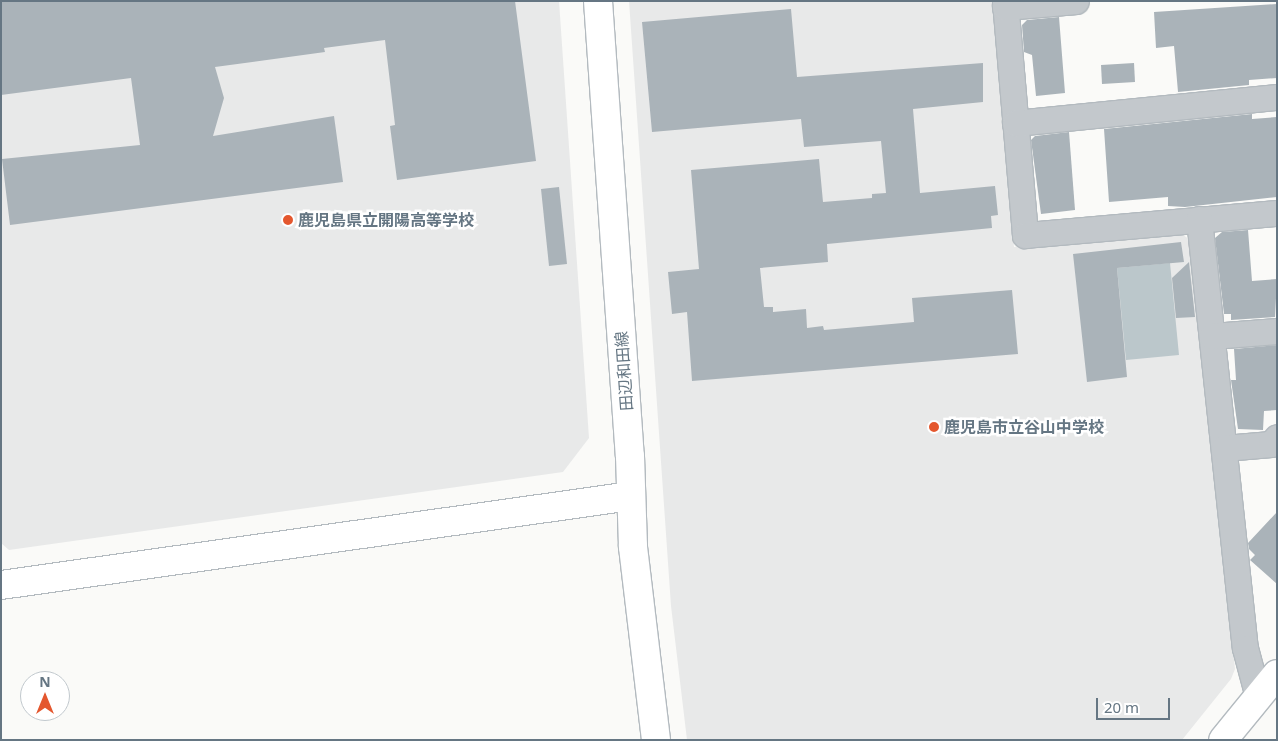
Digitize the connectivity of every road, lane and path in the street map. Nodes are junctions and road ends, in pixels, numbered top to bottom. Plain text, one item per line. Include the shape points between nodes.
1 (598, 1) edge
2 (1076, 1) edge
3 (1005, 4) edge
4 (1277, 97) edge
5 (1015, 122) junction
6 (1277, 213) edge
7 (1199, 219) junction
8 (1277, 331) edge
9 (1212, 336) junction
10 (1277, 437) edge
11 (1224, 448) junction
12 (631, 496) junction
13 (1, 585) edge
14 (1277, 674) edge
15 (1258, 697) junction
16 (656, 740) edge
17 (1223, 740) edge

1 - 12 street, 田辺和田線
2 - 3 street
3 - 5 street
4 - 5 street
5 - 7 street via 1025,235
6 - 7 street
7 - 9 street
8 - 9 street
9 - 11 street
10 - 11 street via 1271,444
11 - 15 street via 1245,648
12 - 13 street
12 - 16 street, 田辺和田線 via 633,547
14 - 15 street
15 - 17 street

